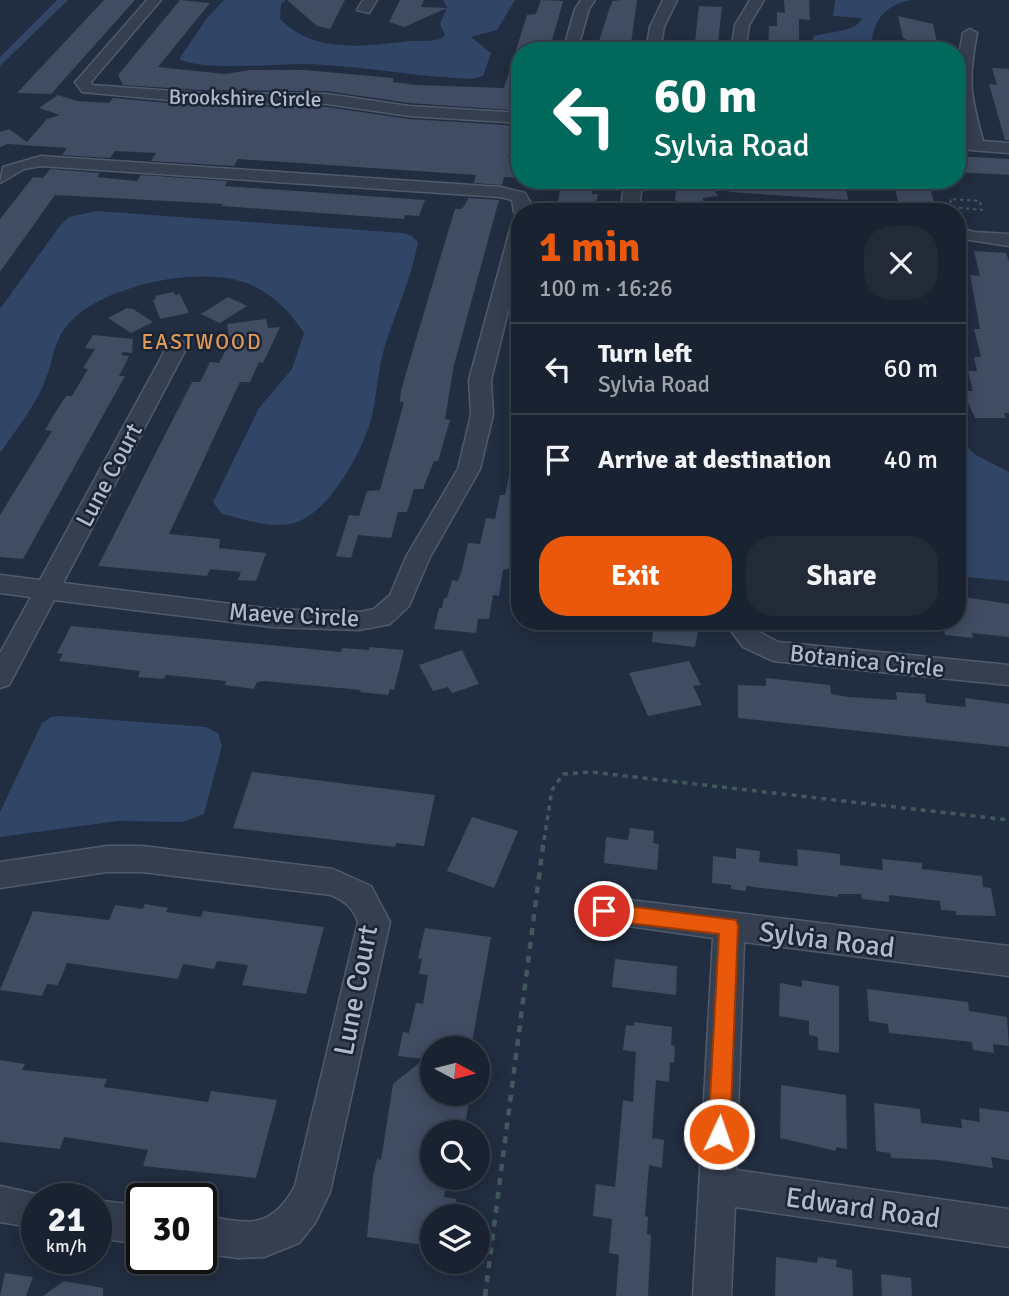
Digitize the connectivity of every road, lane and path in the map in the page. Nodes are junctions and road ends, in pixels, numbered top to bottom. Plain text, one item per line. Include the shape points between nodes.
1 (154, 0) edge
2 (589, 0) edge
3 (670, 0) edge
4 (757, 0) edge
5 (970, 33) dead end
6 (573, 42) edge
7 (654, 42) edge
8 (739, 42) edge
9 (966, 54) edge
10 (966, 107) edge
11 (511, 117) edge
12 (966, 145) edge
13 (976, 146) junction
14 (1009, 148) edge
15 (0, 178) edge
16 (522, 203) edge
17 (951, 203) edge
18 (966, 210) edge
19 (966, 235) edge
20 (1009, 240) edge
21 (511, 277) edge
22 (178, 345) dead end
23 (0, 584) edge
24 (49, 588) junction
25 (744, 630) edge
26 (1009, 675) edge
27 (0, 678) edge
28 (0, 875) edge
29 (604, 911) dead end
30 (729, 926) junction
31 (1009, 961) edge
32 (717, 1186) junction
33 (0, 1204) edge
34 (21, 1207) edge
35 (1009, 1228) edge
36 (217, 1237) edge
37 (712, 1296) edge

1 - 11 street, Brookshire Circle via 83,82 87,89 201,98 327,99 409,111
2 - 6 street
3 - 7 street
4 - 8 street via 742,25
5 - 9 street
10 - 13 street
12 - 13 street
13 - 14 street
15 - 16 street via 22,163 68,163 501,192 519,197
17 - 18 path via 950,199 980,201 982,209
19 - 20 street
21 - 24 street, Maeve Circle via 480,380 482,415 469,469 418,557 400,600 382,617 359,621 272,618
22 - 24 street, Lune Court
23 - 24 street, Maeve Circle
24 - 27 street, Lune Court
25 - 26 street, Botanica Circle via 773,651
28 - 36 street, Lune Court via 107,859 142,859 333,881 366,900 373,922 312,1192 294,1222 272,1235 243,1241
29 - 30 street, Sylvia Road
30 - 31 street, Sylvia Road
30 - 32 street
32 - 35 street, Edward Road
32 - 37 street
33 - 34 street

